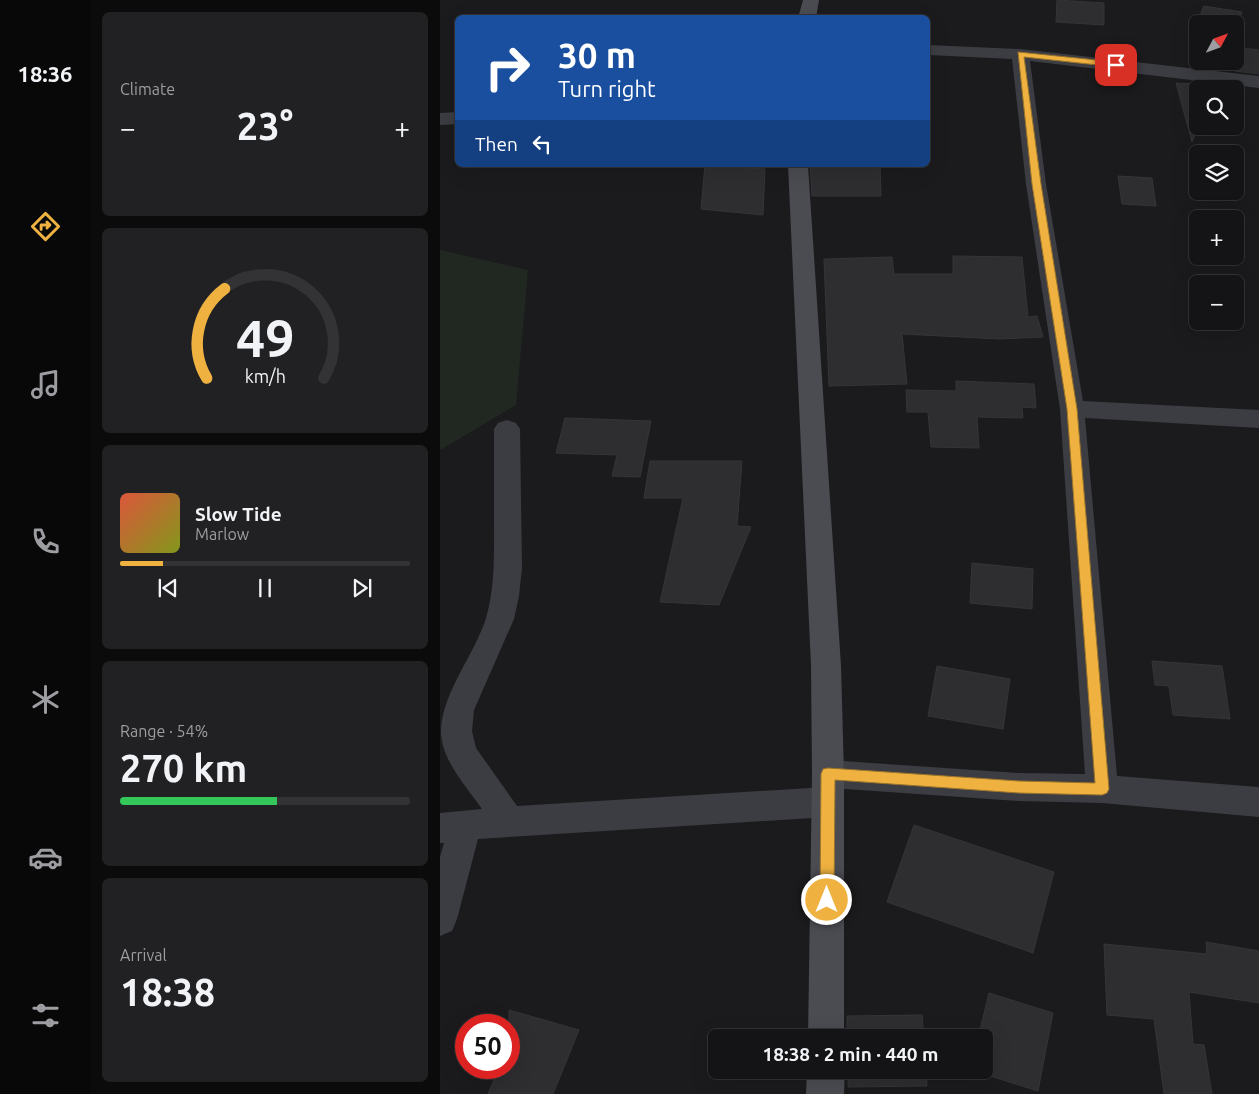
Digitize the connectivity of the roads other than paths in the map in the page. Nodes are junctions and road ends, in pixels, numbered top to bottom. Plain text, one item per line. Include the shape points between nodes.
1 (812, 0) edge
2 (808, 15) edge
3 (930, 50) edge
4 (1020, 54) junction
5 (1259, 82) edge
6 (455, 118) edge
7 (440, 119) edge
8 (798, 167) edge
9 (1072, 409) junction
10 (1259, 419) edge
11 (507, 429) dead end
12 (828, 788) junction
13 (1102, 789) junction
14 (1259, 802) edge
15 (509, 821) junction
16 (452, 827) edge
17 (440, 918) edge
18 (826, 1029) edge
19 (826, 1079) edge
20 (825, 1094) edge

1 - 2 main road
3 - 4 street
4 - 5 street
4 - 9 street via 1036,184
6 - 7 street
8 - 12 main road via 825,647
9 - 10 street
9 - 13 street
11 - 15 street via 506,596 500,619 459,710 456,731 461,753
12 - 13 street
12 - 15 street
12 - 18 main road
13 - 14 street
15 - 16 street
16 - 17 street
19 - 20 main road

